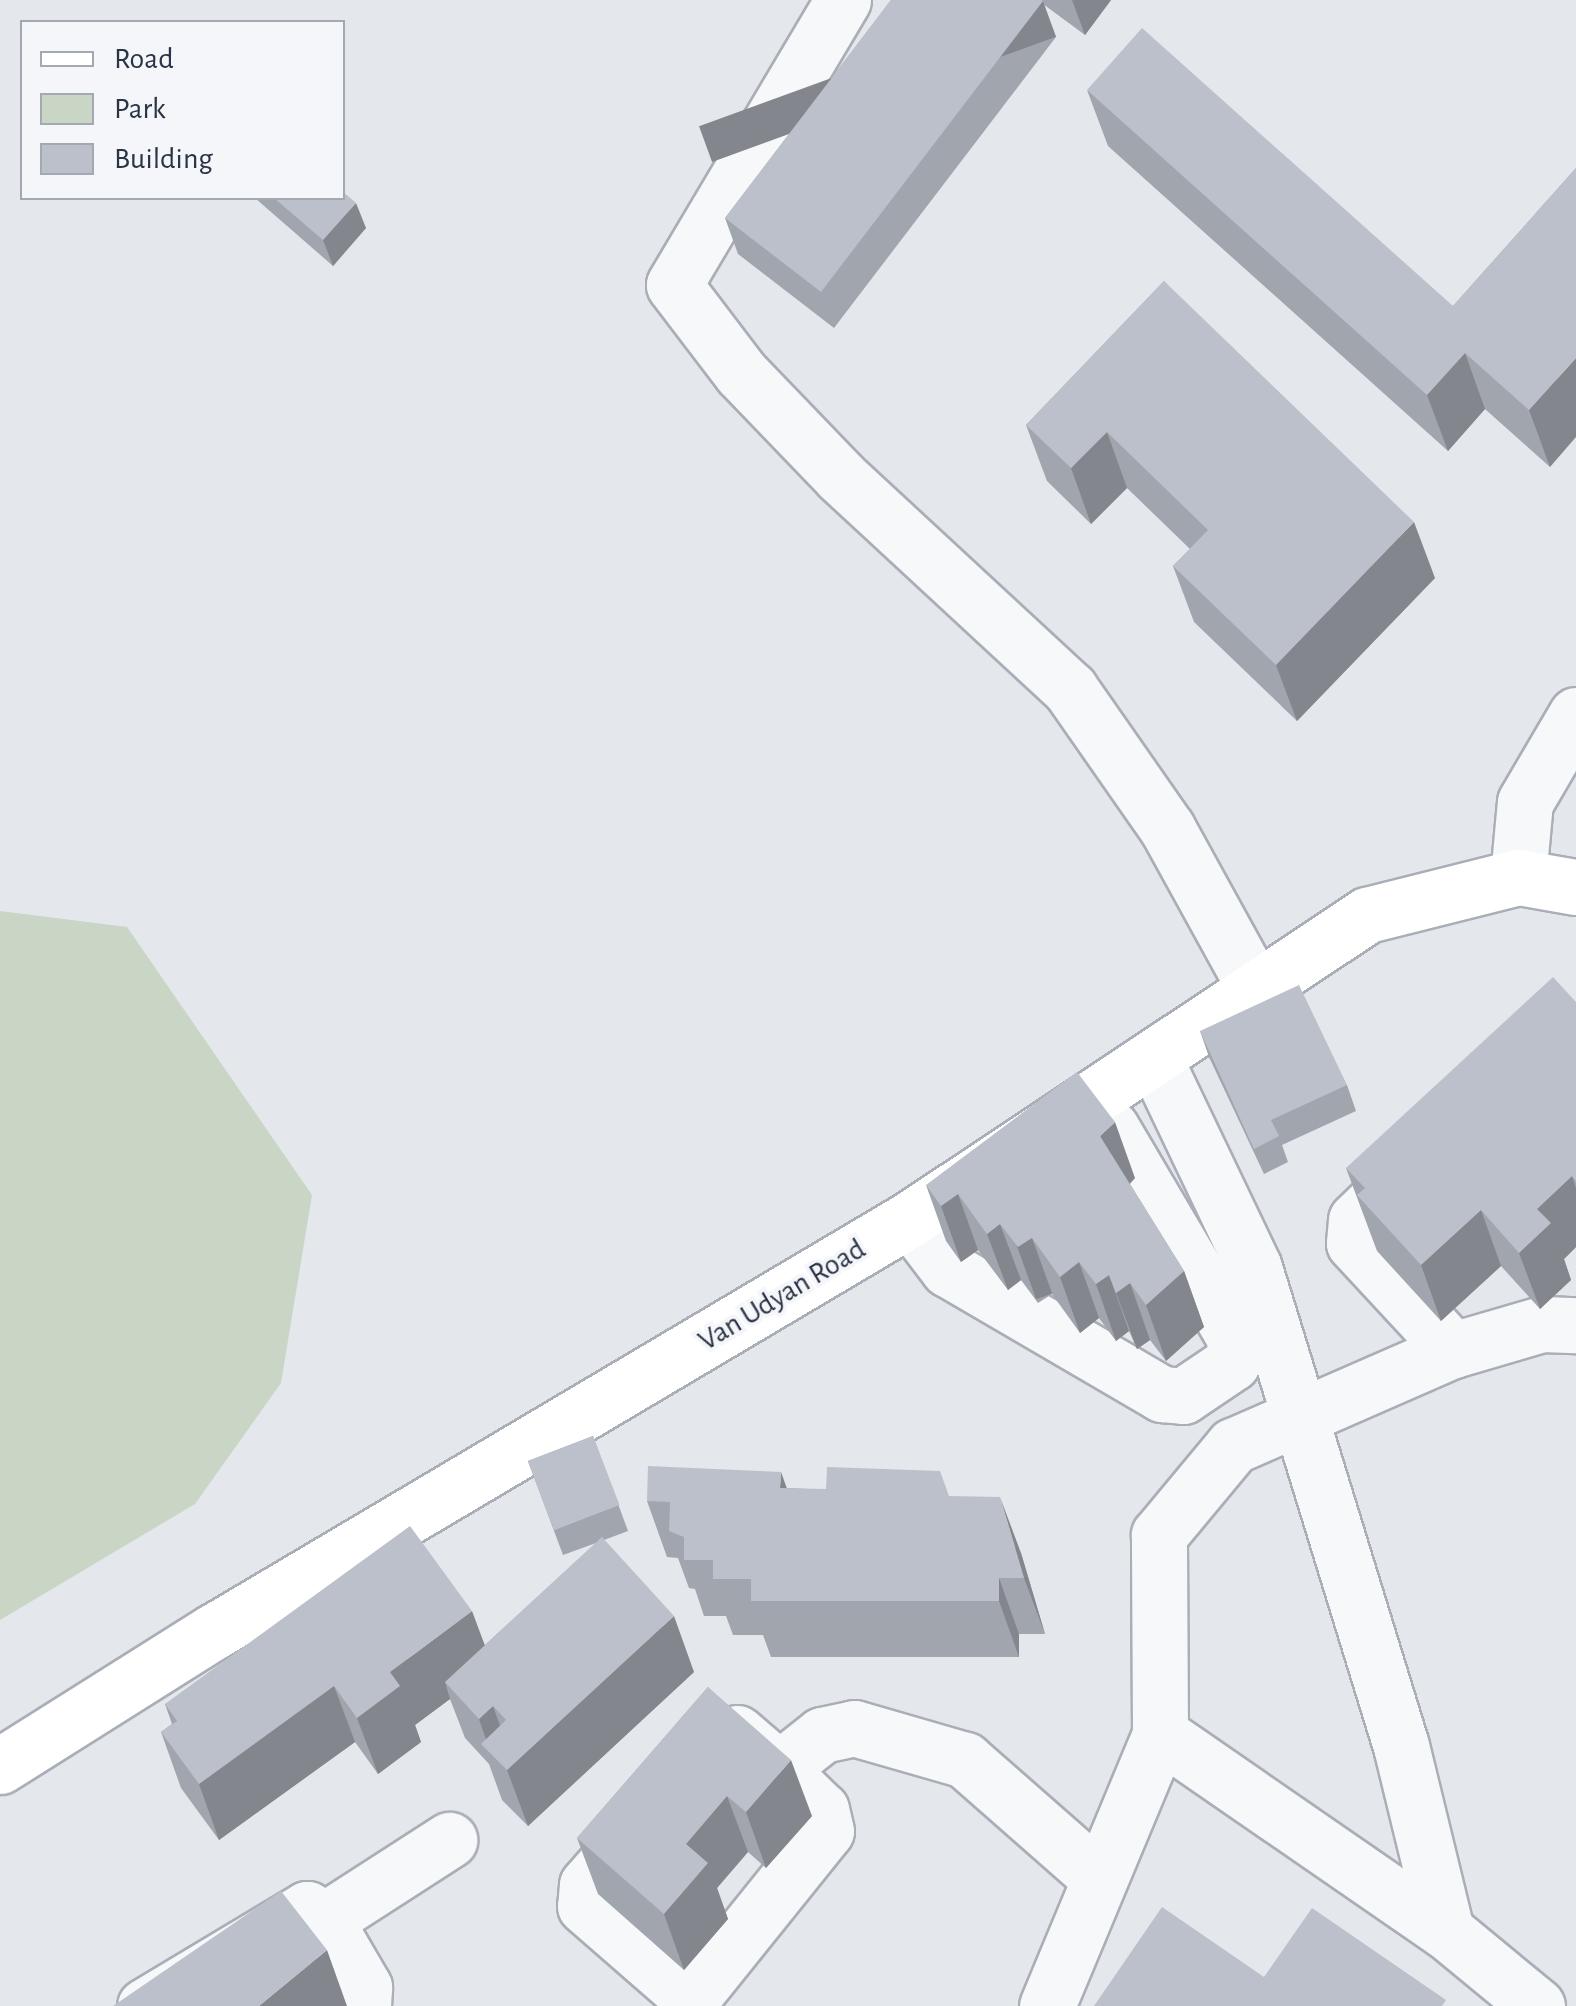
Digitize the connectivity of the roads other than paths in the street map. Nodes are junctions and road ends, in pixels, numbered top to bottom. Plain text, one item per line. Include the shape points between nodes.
1 (843, 0) edge
2 (1576, 714) edge
3 (1518, 877) junction
4 (1576, 887) edge
5 (1256, 990) junction
6 (1154, 1060) junction
7 (1452, 1127) edge
8 (1112, 1128) edge
9 (1211, 1171) junction
10 (1152, 1199) junction
11 (910, 1219) junction
12 (1230, 1279) junction
13 (1576, 1325) edge
14 (1453, 1350) junction
15 (1297, 1417) junction
16 (1160, 1734) junction
17 (0, 1766) edge
18 (779, 1769) junction
19 (450, 1840) dead end
20 (1098, 1877) junction
21 (325, 1920) junction
22 (1446, 1931) junction
23 (1036, 2001) edge
24 (145, 2006) edge
25 (363, 2006) edge
26 (1537, 2006) edge

1 - 5 street via 674,285 741,373 842,477 1070,689 1167,828
2 - 3 street via 1525,802
3 - 4 street, Van Udyan Road
3 - 5 street, Van Udyan Road via 1366,915
5 - 6 street, Van Udyan Road
6 - 9 street
6 - 11 street, Van Udyan Road
7 - 14 street via 1356,1220 1354,1242
8 - 10 street
9 - 10 street
9 - 12 street
10 - 12 street
11 - 12 street via 948,1269 1162,1394 1183,1396 1232,1363
11 - 17 street, Van Udyan Road
12 - 15 street
13 - 14 street via 1542,1324
14 - 15 street
15 - 16 street via 1233,1446 1160,1534
15 - 22 street via 1401,1746
16 - 20 street
16 - 22 street
18 - 18 street via 742,1732 721,1734 587,1885 585,1906 680,1989 698,1990 826,1831 821,1810
18 - 20 street via 822,1735 854,1728 965,1760
19 - 21 street
20 - 23 street
21 - 24 street via 307,1910
21 - 25 street via 364,1987
22 - 26 street

